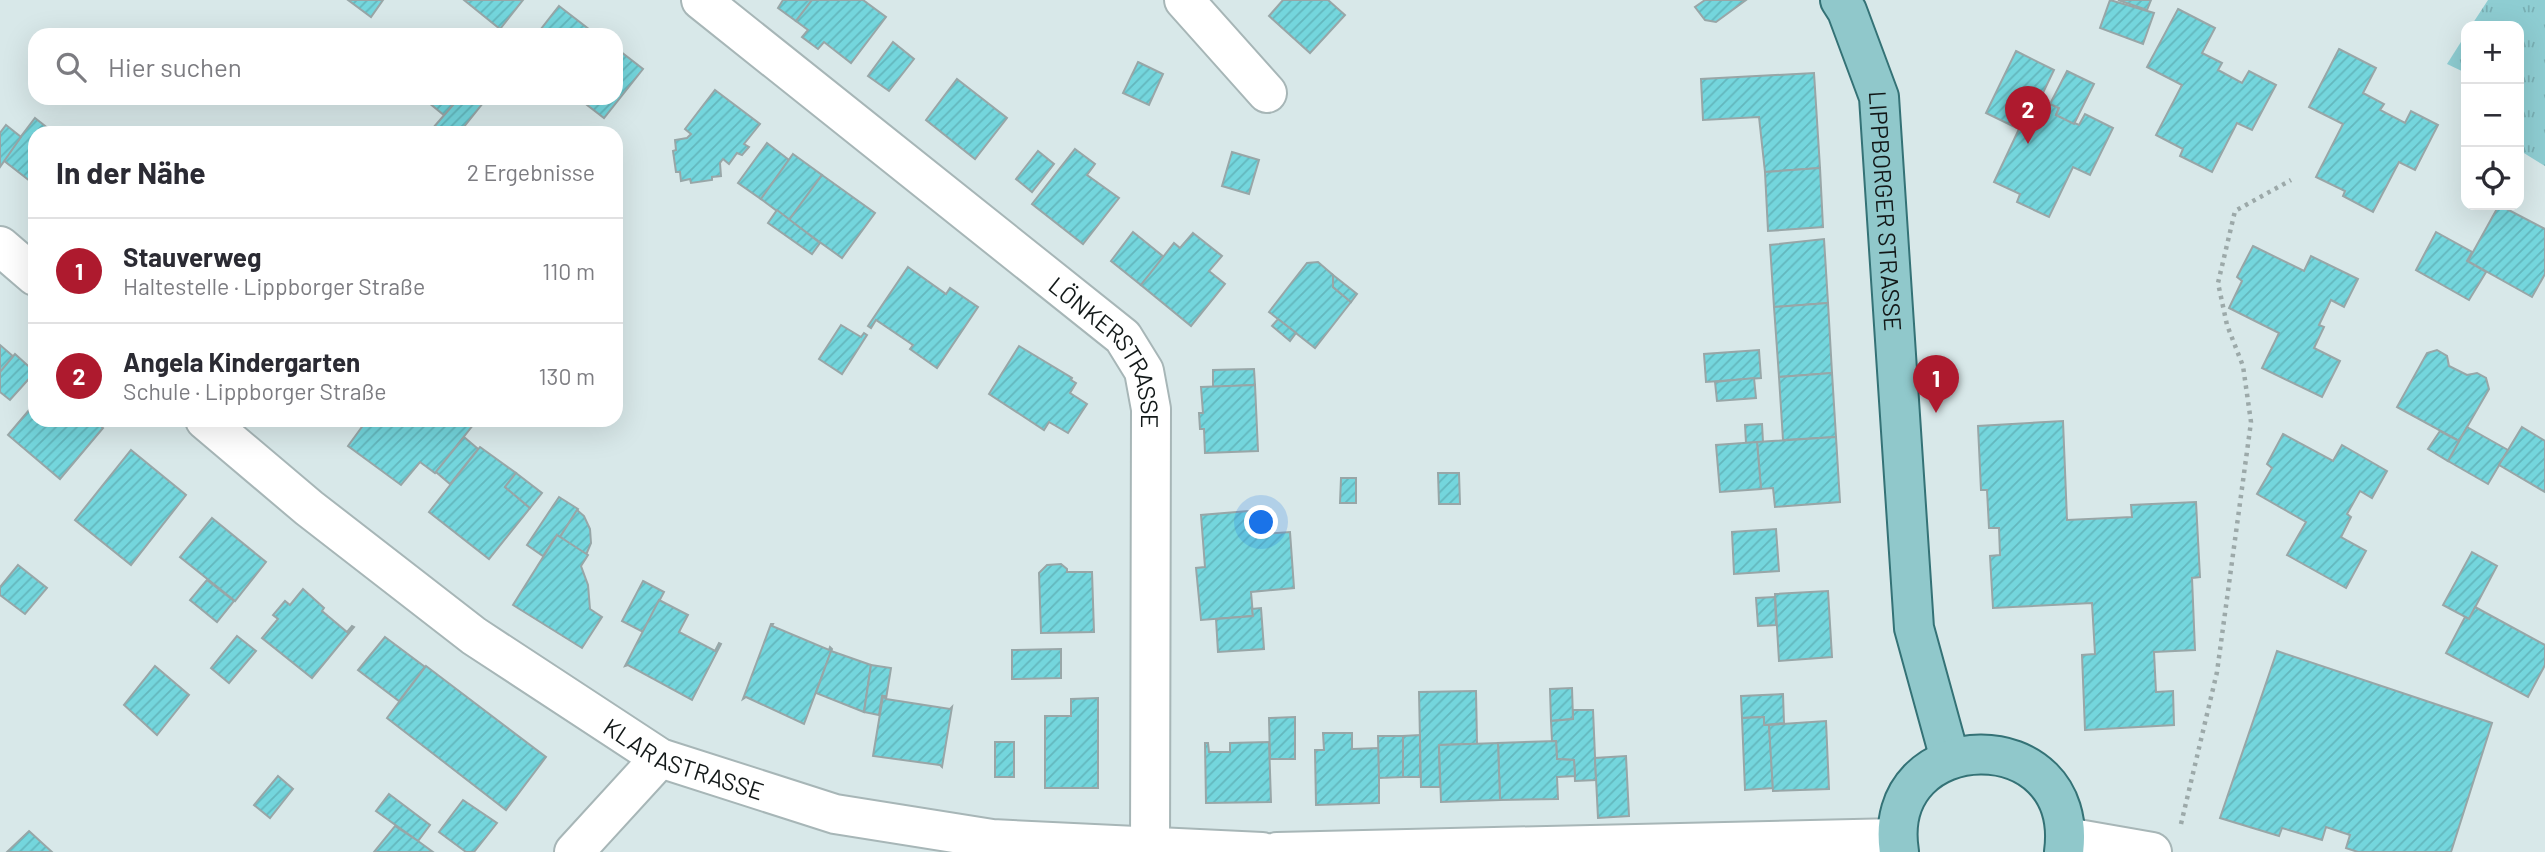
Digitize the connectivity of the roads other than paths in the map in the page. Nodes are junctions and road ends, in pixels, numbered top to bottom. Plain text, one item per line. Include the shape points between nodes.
1 (1184, 0) edge
2 (1850, 4) edge
3 (723, 6) edge
4 (1267, 93) dead end
5 (0, 246) edge
6 (28, 270) edge
7 (213, 427) edge
8 (660, 758) junction
9 (1950, 759) junction
10 (2065, 844) edge
11 (1898, 845) edge
12 (1151, 850) edge
13 (574, 852) edge
14 (1262, 852) edge
15 (1278, 852) edge
16 (2151, 852) edge

1 - 4 street
2 - 9 main road, LIPPBORGER STRASSE via 1879,97 1914,628
3 - 12 street, LÖNKERSTRASSE via 1123,337 1144,371 1151,409
5 - 6 street
7 - 8 street, KLARASTRASSE via 474,636
8 - 12 street, KLARASTRASSE via 835,814 992,839
8 - 13 street
9 - 10 main road via 1996,754 2038,774 2063,814
9 - 11 main road via 1935,766 1911,790 1903,805
10 - 16 street
11 - 15 street
12 - 14 street, KLARASTRASSE

